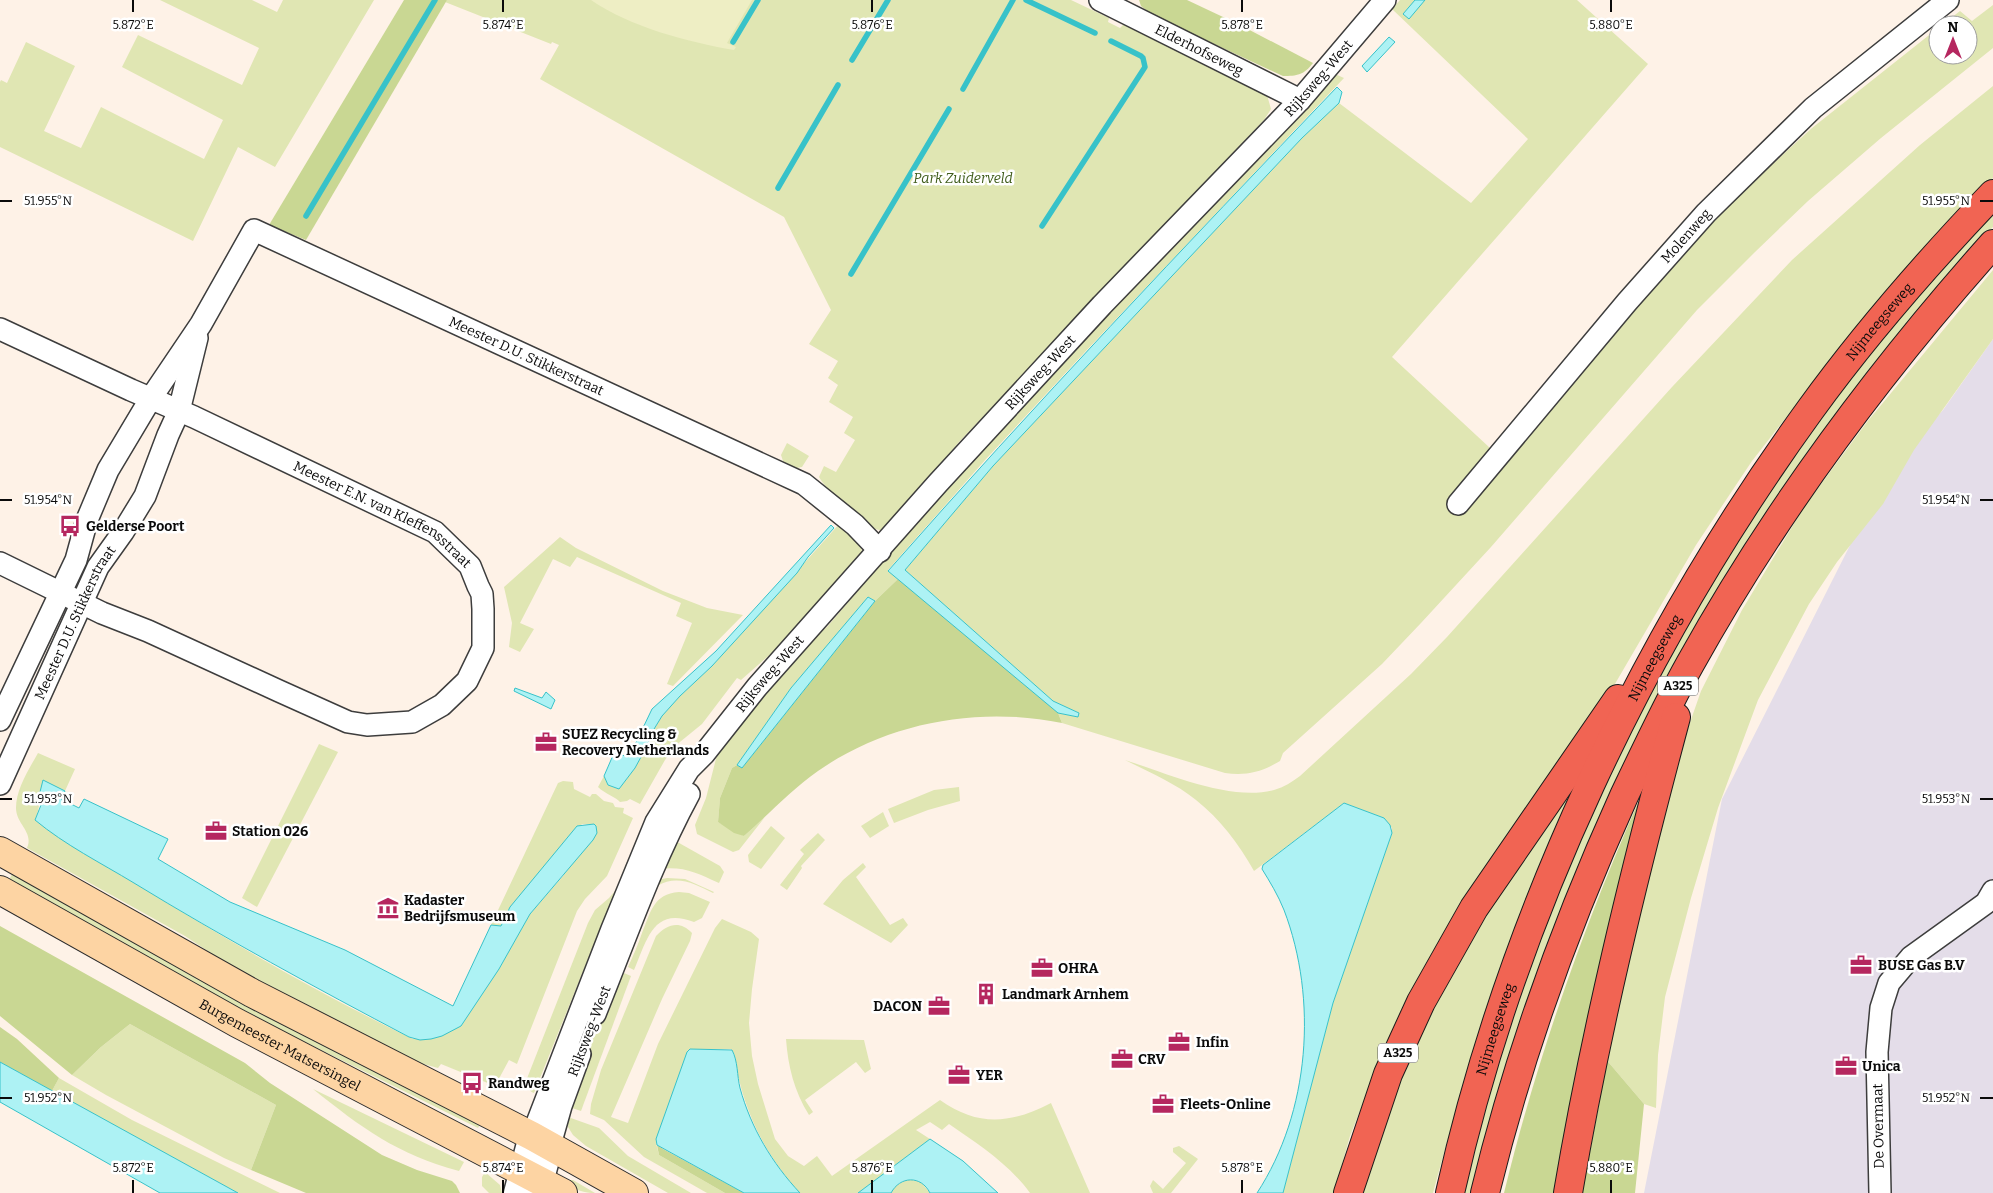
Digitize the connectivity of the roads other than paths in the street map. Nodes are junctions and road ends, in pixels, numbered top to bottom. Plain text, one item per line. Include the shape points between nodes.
1 (1100, 0) edge
2 (1385, 0) edge
3 (1948, 0) edge
4 (1122, 5) edge
5 (1300, 100) junction
6 (1993, 194) edge
7 (1993, 244) edge
8 (201, 324) junction
9 (0, 329) edge
10 (151, 398) junction
11 (179, 411) junction
12 (1458, 504) dead end
13 (880, 550) junction
14 (0, 563) edge
15 (61, 592) junction
16 (82, 601) junction
17 (1659, 646) junction
18 (1690, 664) junction
19 (0, 720) edge
20 (0, 784) edge
21 (0, 851) edge
22 (0, 890) edge
23 (1992, 897) edge
24 (541, 1141) junction
25 (536, 1186) edge
26 (634, 1193) edge
27 (1348, 1193) edge
28 (1450, 1193) edge
29 (1485, 1193) edge
30 (1568, 1193) edge
31 (1880, 1193) edge

1 - 4 street, Elderhofseweg
2 - 5 street, Rijksweg-West
3 - 12 street, Molenweg via 1813,108 1706,213
4 - 5 street, Elderhofseweg
5 - 13 street, Rijksweg-West via 1102,305
6 - 17 highway, Nijmeegseweg / A325 via 1864,340 1811,408 1723,539
7 - 18 highway, A325 via 1949,293 1838,432 1789,503
8 - 10 street, Meester D.U. Stikkerstraat
8 - 11 street, Meester D.U. Stikkerstraat
8 - 13 street, Meester D.U. Stikkerstraat via 254,230 804,484
9 - 10 street, Meester E.N. van Kleffensstraat
10 - 11 street, Meester E.N. van Kleffensstraat
10 - 15 street, Meester D.U. Stikkerstraat via 108,470
11 - 16 street, Meester D.U. Stikkerstraat via 145,496 98,567
11 - 16 street, Meester E.N. van Kleffensstraat via 435,532 454,549 470,566 482,594 483,648 467,681 442,705 412,722 367,725 348,722 102,613
13 - 24 street, Rijksweg-West via 757,687 704,754 692,788 649,879 571,1077
14 - 15 street, Meester E.N. van Kleffensstraat
15 - 16 street, Meester E.N. van Kleffensstraat
15 - 19 street, Meester D.U. Stikkerstraat
16 - 20 street, Meester D.U. Stikkerstraat
17 - 27 highway, A325 via 1557,784 1474,908 1421,1002 1388,1074
17 - 28 highway, Nijmeegseweg / A325 via 1616,730 1546,886 1490,1046
18 - 29 highway, A325 via 1617,812 1566,933 1532,1026
18 - 30 highway, A325 via 1646,830 1582,1114
21 - 24 main road via 252,993
22 - 25 main road, Burgemeester Matsersingel
23 - 31 street, De Overmaat via 1910,957 1889,983 1881,1008 1876,1052
24 - 25 street
24 - 26 main road

